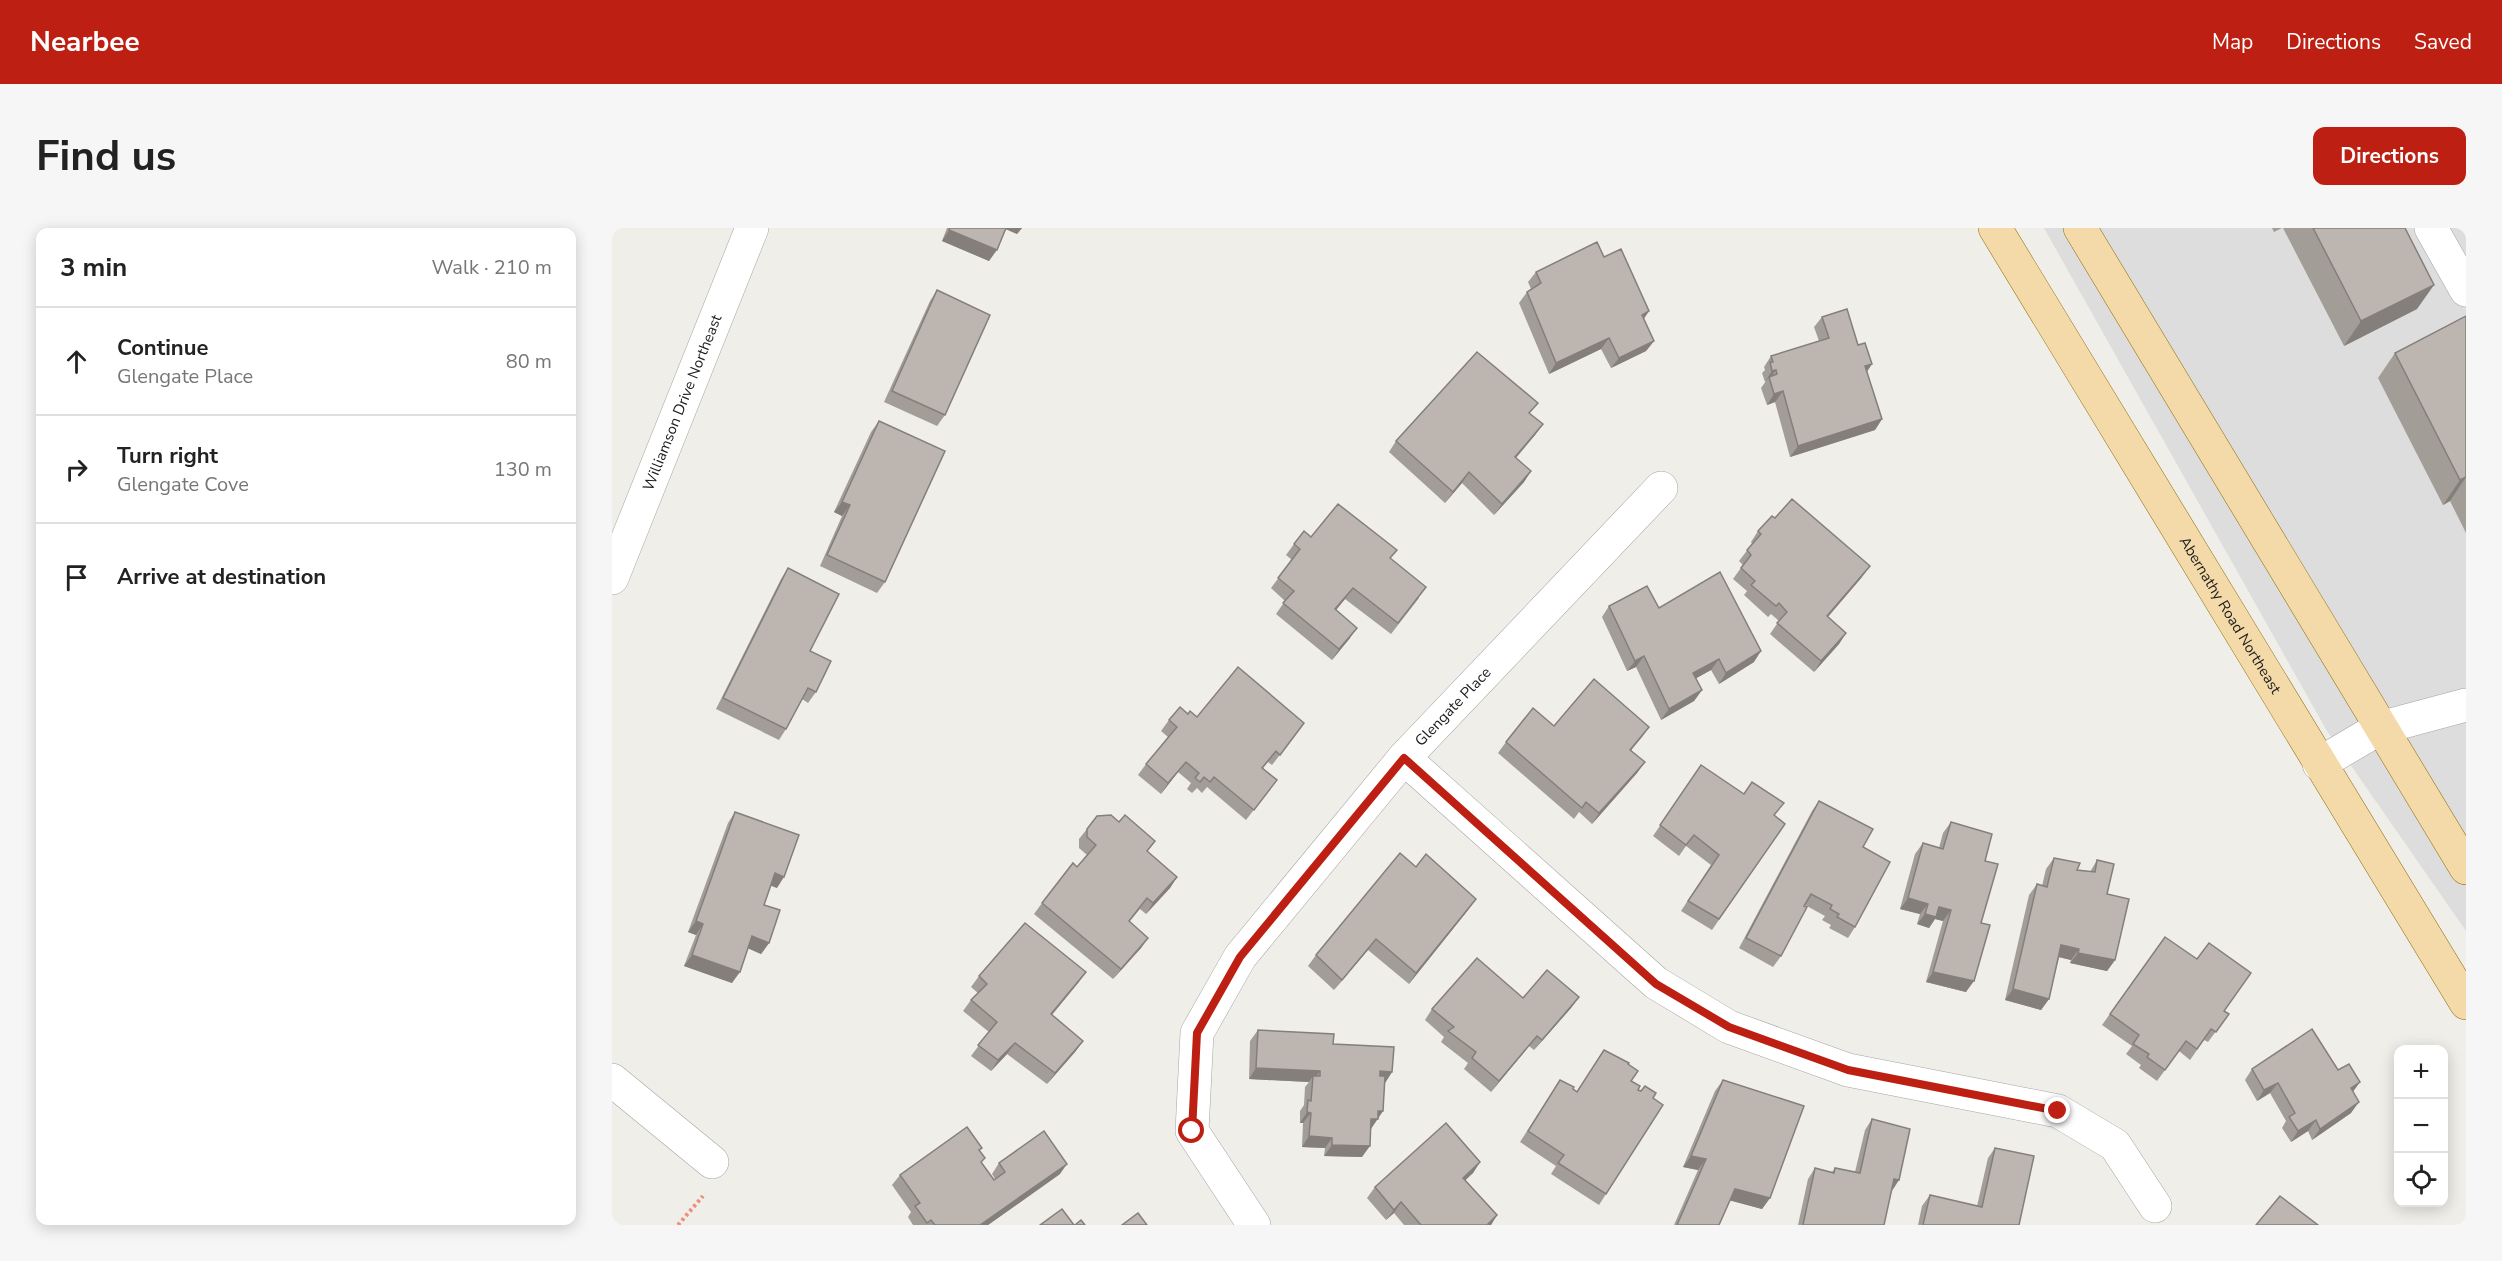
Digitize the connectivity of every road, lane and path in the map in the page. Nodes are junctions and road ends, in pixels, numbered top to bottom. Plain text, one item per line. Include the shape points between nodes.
1 (752, 228) edge
2 (1995, 228) edge
3 (2080, 228) edge
4 (2431, 228) edge
5 (2466, 290) edge
6 (1661, 488) dead end
7 (612, 578) edge
8 (2466, 705) edge
9 (2380, 728) junction
10 (1404, 758) junction
11 (2319, 764) junction
12 (2466, 868) edge
13 (2466, 1003) edge
14 (612, 1080) edge
15 (712, 1162) dead end
16 (2155, 1206) dead end
17 (1254, 1225) edge

1 - 7 street, Williamson Drive Northeast
2 - 11 main road, Abernathy Road Northeast
3 - 9 main road
4 - 5 street
6 - 10 street, Glengate Place
8 - 9 street
9 - 11 street
9 - 12 main road
10 - 16 street via 1656,984 1729,1027 1848,1070 2058,1111 2115,1145
10 - 17 street, Glengate Place via 1240,957 1197,1033 1192,1131
11 - 13 main road, Abernathy Road Northeast
14 - 15 street

